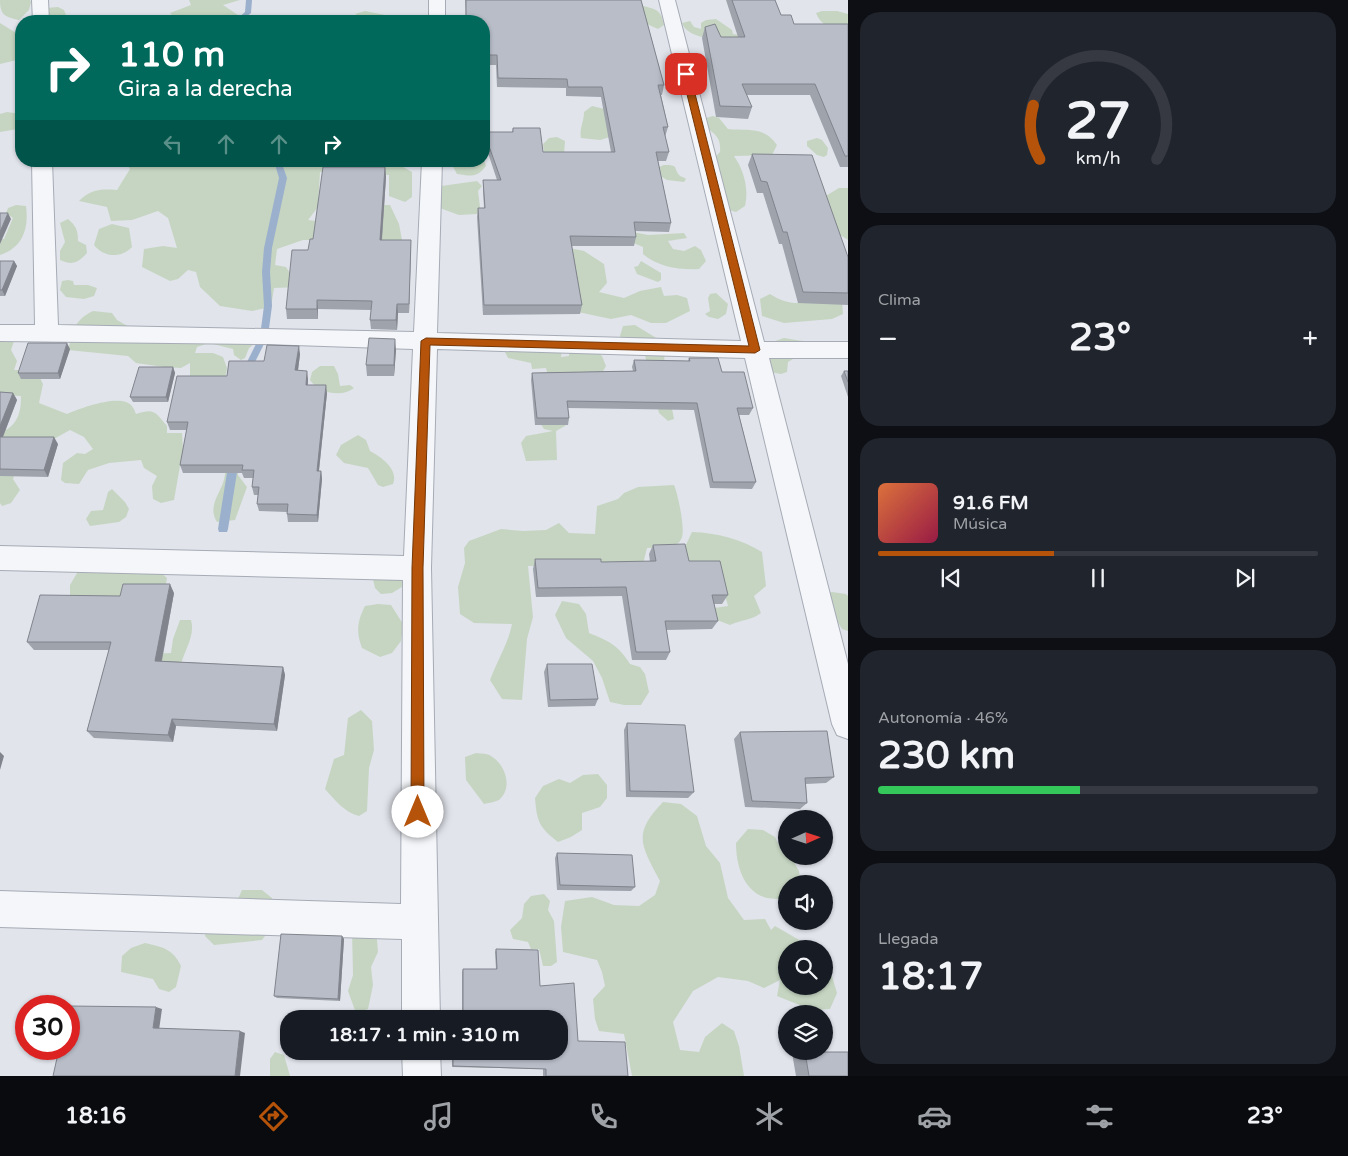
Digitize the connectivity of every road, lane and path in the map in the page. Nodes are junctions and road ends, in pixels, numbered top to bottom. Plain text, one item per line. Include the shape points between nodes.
1 (40, 0) edge
2 (437, 0) edge
3 (667, 0) edge
4 (41, 15) edge
5 (437, 15) edge
6 (42, 167) edge
7 (432, 167) edge
8 (0, 333) edge
9 (47, 334) junction
10 (426, 341) junction
11 (755, 350) junction
12 (848, 350) edge
13 (0, 558) edge
14 (417, 568) junction
15 (848, 724) edge
16 (0, 910) edge
17 (420, 922) junction
18 (421, 1010) edge
19 (421, 1060) edge
20 (422, 1076) edge

1 - 4 street
2 - 5 street
3 - 11 street
6 - 9 street
7 - 10 street
8 - 9 street
9 - 10 street
10 - 11 street
10 - 14 street
11 - 12 street
11 - 15 street
13 - 14 street
14 - 17 street
16 - 17 street
17 - 18 street
19 - 20 street

